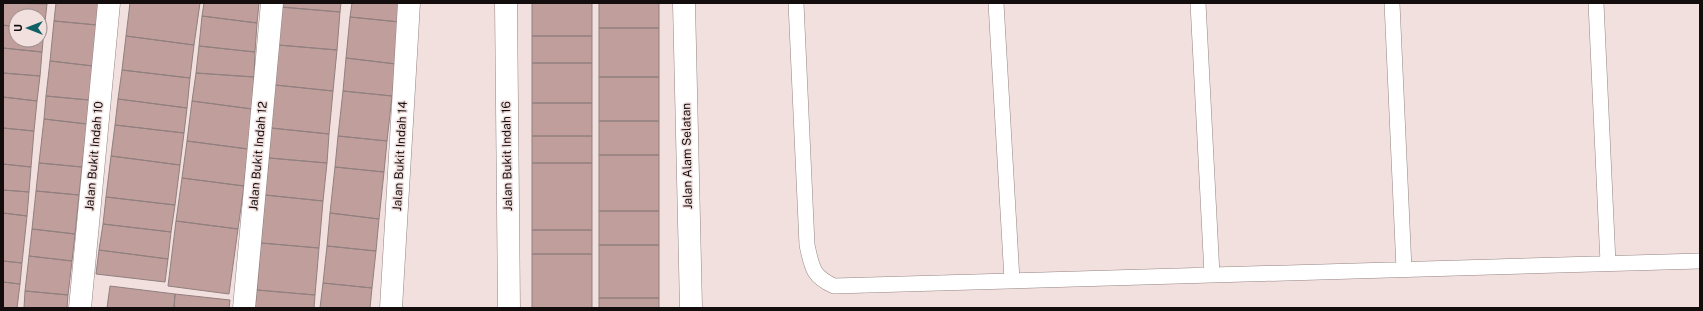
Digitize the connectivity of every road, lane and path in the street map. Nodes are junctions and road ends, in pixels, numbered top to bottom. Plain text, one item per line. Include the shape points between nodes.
1 (109, 3) edge
2 (272, 3) edge
3 (409, 3) edge
4 (506, 3) edge
5 (684, 3) edge
6 (796, 3) edge
7 (996, 3) edge
8 (1198, 3) edge
9 (1392, 3) edge
10 (1596, 3) edge
11 (1700, 261) edge
12 (1608, 263) junction
13 (1404, 269) junction
14 (1212, 275) junction
15 (1012, 280) junction
16 (80, 308) edge
17 (244, 308) edge
18 (391, 308) edge
19 (509, 308) edge
20 (690, 308) edge

1 - 16 street, Jalan Bukit Indah 10
2 - 17 street, Jalan Bukit Indah 12
3 - 18 street, Jalan Bukit Indah 14
4 - 19 street, Jalan Bukit Indah 16
5 - 20 street, Jalan Alam Selatan
6 - 15 lane via 807,245 812,267 820,280 834,286
7 - 15 lane
8 - 14 lane
9 - 13 lane
10 - 12 lane
11 - 12 lane
12 - 13 lane
13 - 14 lane
14 - 15 lane

